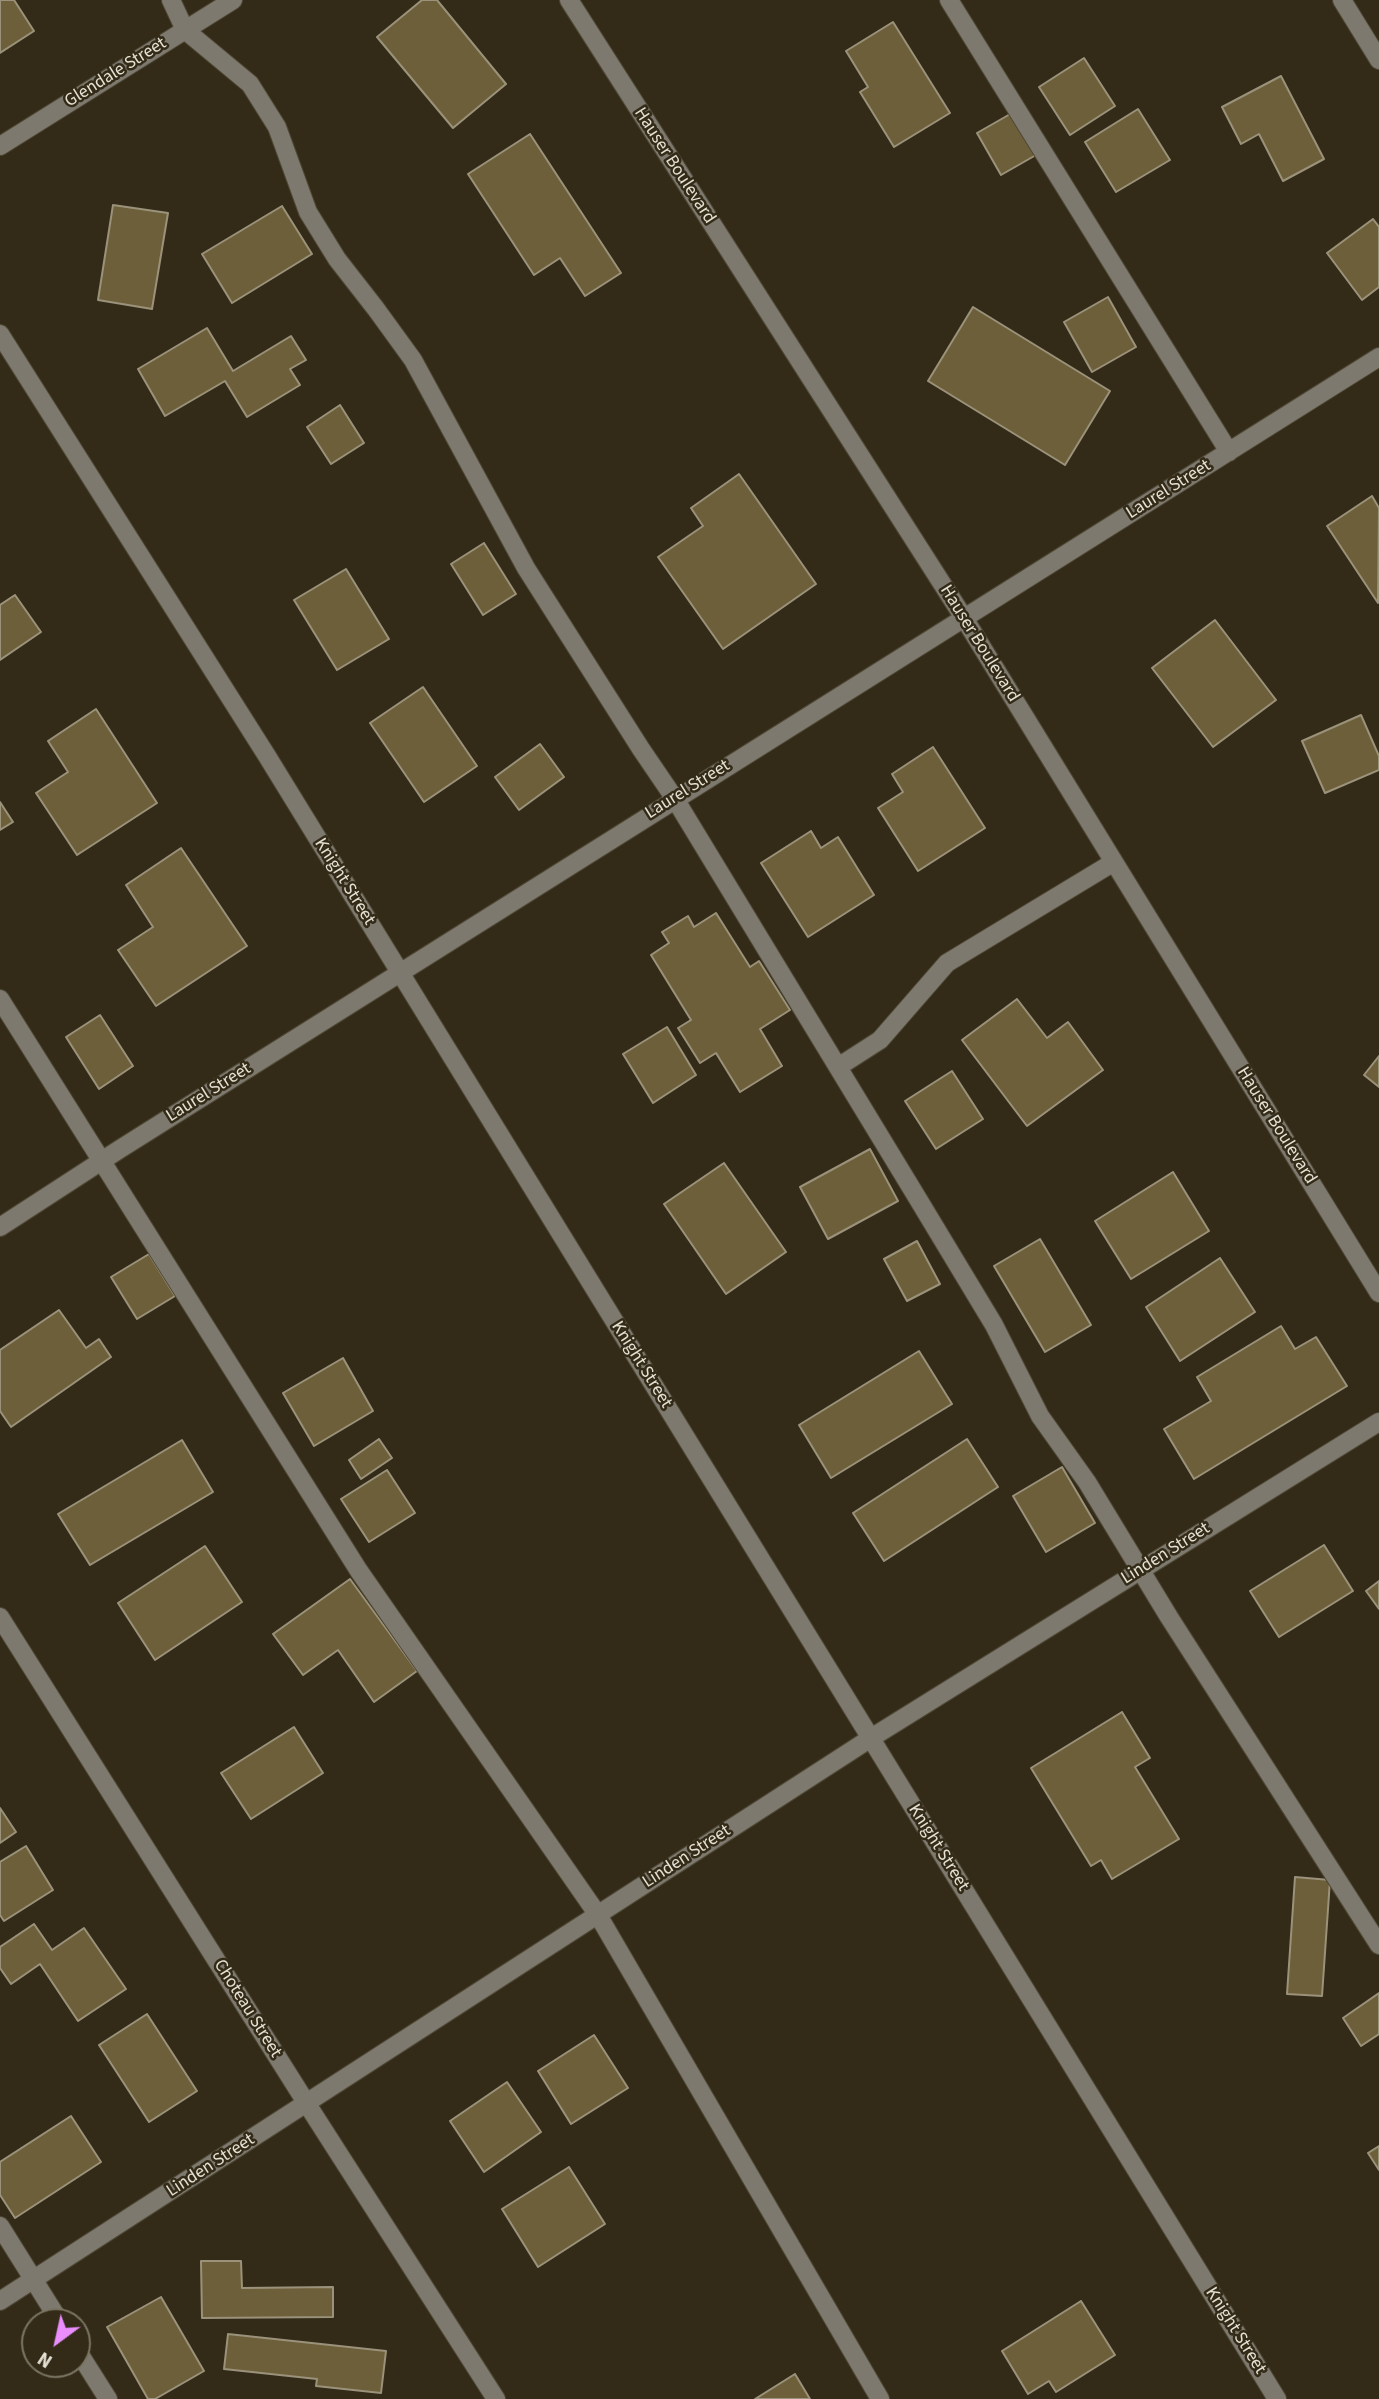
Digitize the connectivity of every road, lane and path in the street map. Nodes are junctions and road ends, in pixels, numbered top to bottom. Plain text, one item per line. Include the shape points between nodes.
1 (171, 0) edge
2 (233, 0) edge
3 (569, 0) edge
4 (949, 0) edge
5 (1342, 0) edge
6 (185, 30) junction
7 (1379, 60) edge
8 (0, 146) edge
9 (0, 334) edge
10 (1379, 357) edge
11 (1229, 452) junction
12 (964, 618) junction
13 (675, 799) junction
14 (1114, 862) junction
15 (399, 972) junction
16 (0, 999) edge
17 (838, 1067) junction
18 (101, 1162) junction
19 (0, 1227) edge
20 (1379, 1293) edge
21 (1379, 1422) edge
22 (1140, 1570) junction
23 (0, 1617) edge
24 (871, 1738) junction
25 (598, 1915) junction
26 (1379, 1945) edge
27 (307, 2105) junction
28 (0, 2226) edge
29 (33, 2280) junction
30 (0, 2301) edge
31 (51, 2308) edge
32 (91, 2372) edge
33 (108, 2399) edge
34 (496, 2399) edge
35 (880, 2399) edge
36 (1277, 2399) edge

1 - 6 street
2 - 6 street, Glendale Street
3 - 12 street, Hauser Boulevard
4 - 11 street
5 - 7 street
6 - 8 street, Glendale Street
6 - 13 street via 250,84 277,127 308,212 337,260 414,360 526,568
9 - 15 street, Knight Street
10 - 11 street, Laurel Street
11 - 12 street, Laurel Street
12 - 13 street, Laurel Street
12 - 14 street, Hauser Boulevard
13 - 15 street, Laurel Street
13 - 17 street
14 - 17 street via 947,963 880,1040
14 - 20 street, Hauser Boulevard
15 - 18 street, Laurel Street
15 - 24 street, Knight Street
16 - 18 street
17 - 22 street via 994,1325 1040,1416
18 - 19 street, Laurel Street
18 - 25 street via 359,1571
21 - 22 street, Linden Street
22 - 24 street, Linden Street
22 - 26 street
23 - 27 street, Choteau Street
24 - 25 street, Linden Street
24 - 36 street, Knight Street
25 - 27 street, Linden Street
25 - 35 street
27 - 29 street, Linden Street
27 - 34 street, Choteau Street
28 - 29 street
29 - 30 street, Linden Street
29 - 31 street
32 - 33 street

